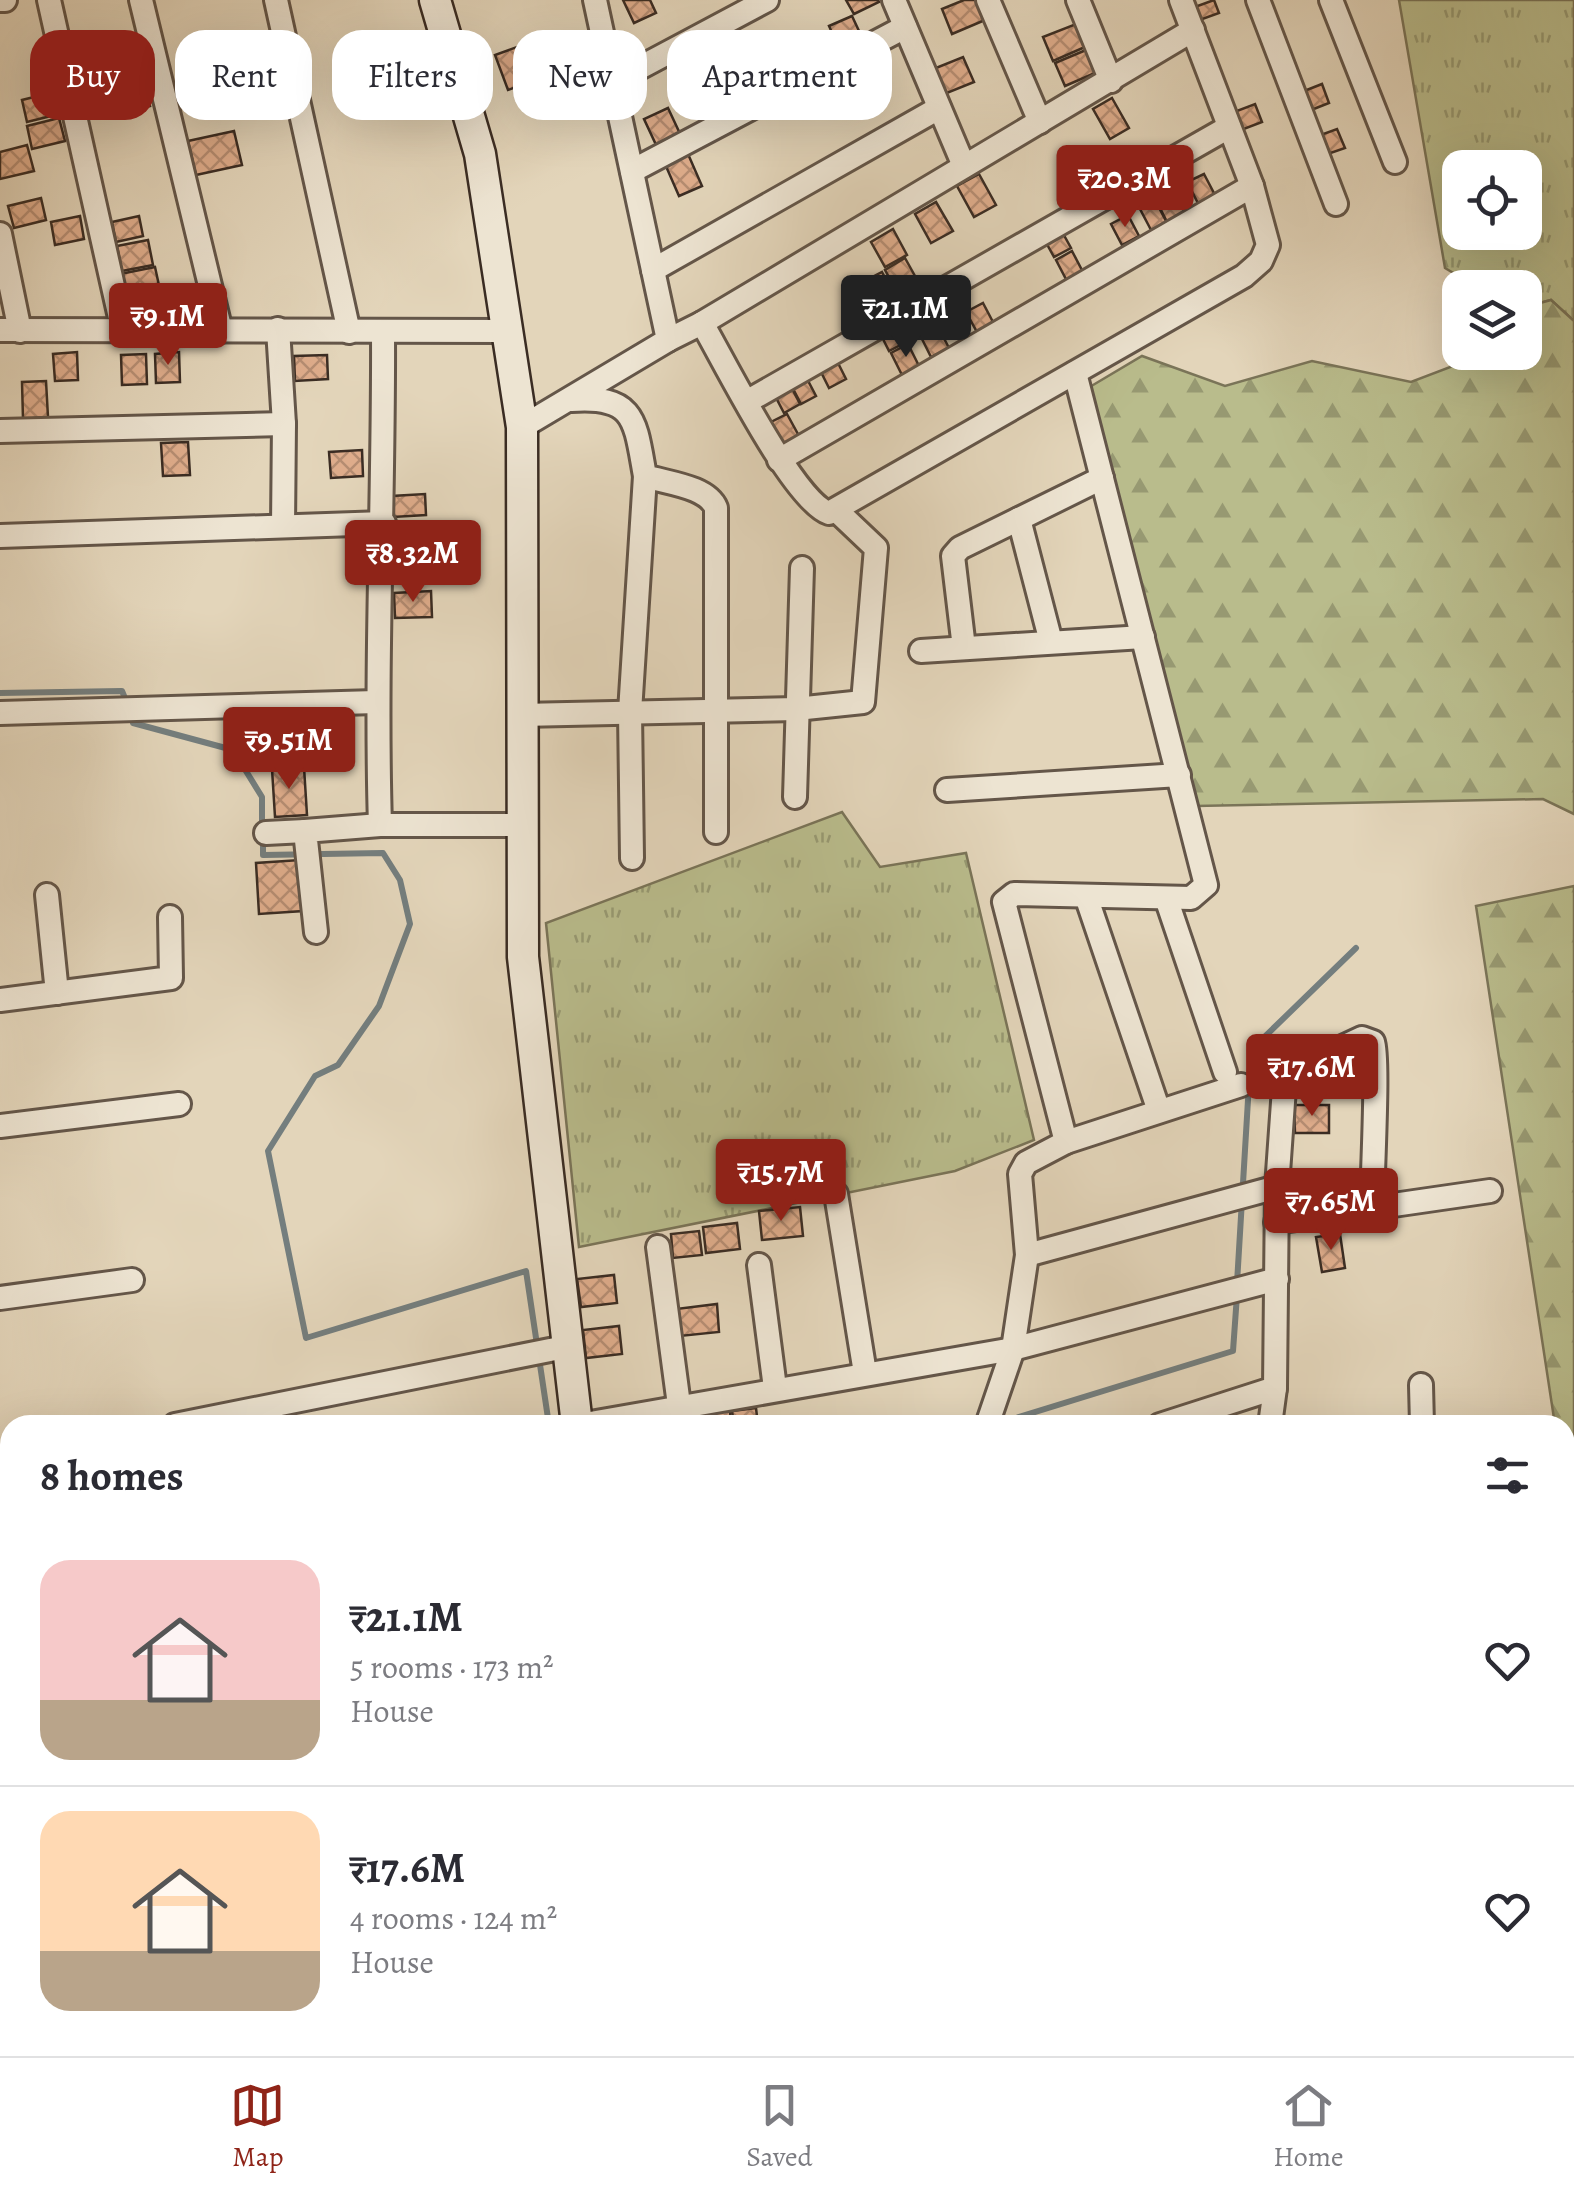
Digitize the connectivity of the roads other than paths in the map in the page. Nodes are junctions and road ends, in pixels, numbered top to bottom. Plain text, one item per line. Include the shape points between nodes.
1 (49, 0) edge
2 (141, 0) edge
3 (276, 0) edge
4 (435, 0) edge
5 (595, 0) edge
6 (766, 0) edge
7 (894, 0) edge
8 (988, 0) edge
9 (1078, 0) edge
10 (1181, 0) edge
11 (1258, 0) edge
12 (1331, 0) edge
13 (905, 26) junction
14 (602, 30) edge
15 (1193, 30) junction
16 (647, 64) edge
17 (1112, 82) junction
18 (939, 108) junction
19 (621, 120) edge
20 (1040, 122) junction
21 (1229, 127) junction
22 (1396, 162) dead end
23 (964, 166) junction
24 (632, 171) junction
25 (1252, 186) junction
26 (1336, 204) dead end
27 (0, 234) edge
28 (653, 270) junction
29 (702, 323) junction
30 (278, 329) junction
31 (221, 330) junction
32 (10, 331) edge
33 (123, 331) junction
34 (508, 331) junction
35 (348, 332) junction
36 (382, 332) junction
37 (668, 340) junction
38 (1075, 373) junction
39 (571, 400) junction
40 (748, 401) junction
41 (284, 424) junction
42 (522, 427) junction
43 (0, 431) edge
44 (779, 460) junction
45 (644, 476) junction
46 (1102, 478) junction
47 (836, 510) junction
48 (1019, 520) junction
49 (384, 522) junction
50 (283, 526) junction
51 (0, 536) edge
52 (802, 568) dead end
53 (1143, 637) junction
54 (1051, 642) junction
55 (964, 648) junction
56 (922, 651) dead end
57 (376, 702) junction
58 (714, 709) junction
59 (796, 709) junction
60 (630, 712) junction
61 (0, 714) edge
62 (521, 715) junction
63 (1179, 775) junction
64 (947, 790) dead end
65 (796, 797) dead end
66 (380, 825) junction
67 (522, 825) junction
68 (716, 832) dead end
69 (266, 833) dead end
70 (305, 837) junction
71 (632, 858) dead end
72 (48, 895) dead end
73 (1086, 896) junction
74 (1166, 898) junction
75 (170, 917) dead end
76 (316, 932) dead end
77 (58, 993) junction
78 (0, 1000) edge
79 (179, 1104) dead end
80 (1158, 1111) junction
81 (0, 1126) edge
82 (1066, 1142) junction
83 (1277, 1187) junction
84 (1490, 1191) dead end
85 (836, 1194) dead end
86 (1372, 1208) junction
87 (1276, 1222) junction
88 (658, 1247) dead end
89 (1027, 1255) junction
90 (760, 1266) dead end
91 (1277, 1279) junction
92 (132, 1280) dead end
93 (0, 1298) edge
94 (565, 1347) junction
95 (1012, 1349) junction
96 (865, 1373) junction
97 (1421, 1385) dead end
98 (776, 1388) junction
99 (1275, 1388) junction
100 (679, 1405) junction
101 (226, 1415) edge
102 (576, 1415) edge
103 (628, 1415) edge
104 (990, 1415) edge
105 (1198, 1415) edge
106 (1271, 1415) edge
107 (1422, 1415) edge

1 - 33 street
2 - 31 street
3 - 35 street
4 - 34 main road via 480,154
5 - 14 street
6 - 16 street
7 - 13 street
8 - 20 street
9 - 17 street
10 - 15 street
11 - 26 street
12 - 22 street
13 - 18 street
13 - 24 street
15 - 17 street
15 - 21 street
17 - 20 street
18 - 23 street
18 - 28 street
19 - 24 street
20 - 23 street
21 - 25 street
21 - 40 street
23 - 29 street
24 - 28 street
25 - 38 street via 1268,245 1261,262
25 - 44 street
27 - 32 street
28 - 37 street
29 - 37 street
29 - 40 street
30 - 31 street
30 - 35 street
30 - 41 street
31 - 33 street
32 - 33 street
34 - 36 street
34 - 42 main road
35 - 36 street
36 - 49 street
37 - 39 street
38 - 46 street
38 - 47 street
39 - 42 street
39 - 45 street via 602,398 633,416
40 - 44 street
41 - 43 street
41 - 50 street
42 - 62 main road
44 - 47 street via 820,509
45 - 58 street via 700,492 716,508
45 - 60 street
46 - 48 street
46 - 53 street
47 - 59 street via 876,548 867,699
48 - 54 street
48 - 55 street via 952,556
49 - 50 street
49 - 57 street
50 - 51 street
52 - 59 street
53 - 54 street
53 - 63 street
54 - 55 street
55 - 56 street
57 - 61 street
57 - 66 street
58 - 59 street
58 - 60 street
58 - 68 street
59 - 65 street
60 - 62 street
60 - 71 street
62 - 67 main road
63 - 64 street
63 - 74 street via 1206,885 1191,898
66 - 67 street
66 - 70 street
67 - 94 main road via 524,957
69 - 70 street
70 - 76 street
72 - 77 street
73 - 74 street
73 - 80 street
73 - 82 street via 1014,894 1004,902
74 - 80 street via 1233,1078
75 - 77 street via 170,978
77 - 78 street
79 - 81 street
80 - 82 street
82 - 89 street via 1022,1168
83 - 86 street via 1285,1074 1362,1038 1378,1053
83 - 87 street
83 - 89 street
84 - 86 street
85 - 96 street
86 - 87 street
87 - 91 street
88 - 100 street
89 - 95 street
90 - 98 street
91 - 95 street
91 - 99 street
92 - 93 street
94 - 101 street
94 - 102 main road
95 - 96 street
95 - 104 street
96 - 98 street
97 - 107 street
98 - 100 street
99 - 105 street
99 - 106 street
100 - 103 street

